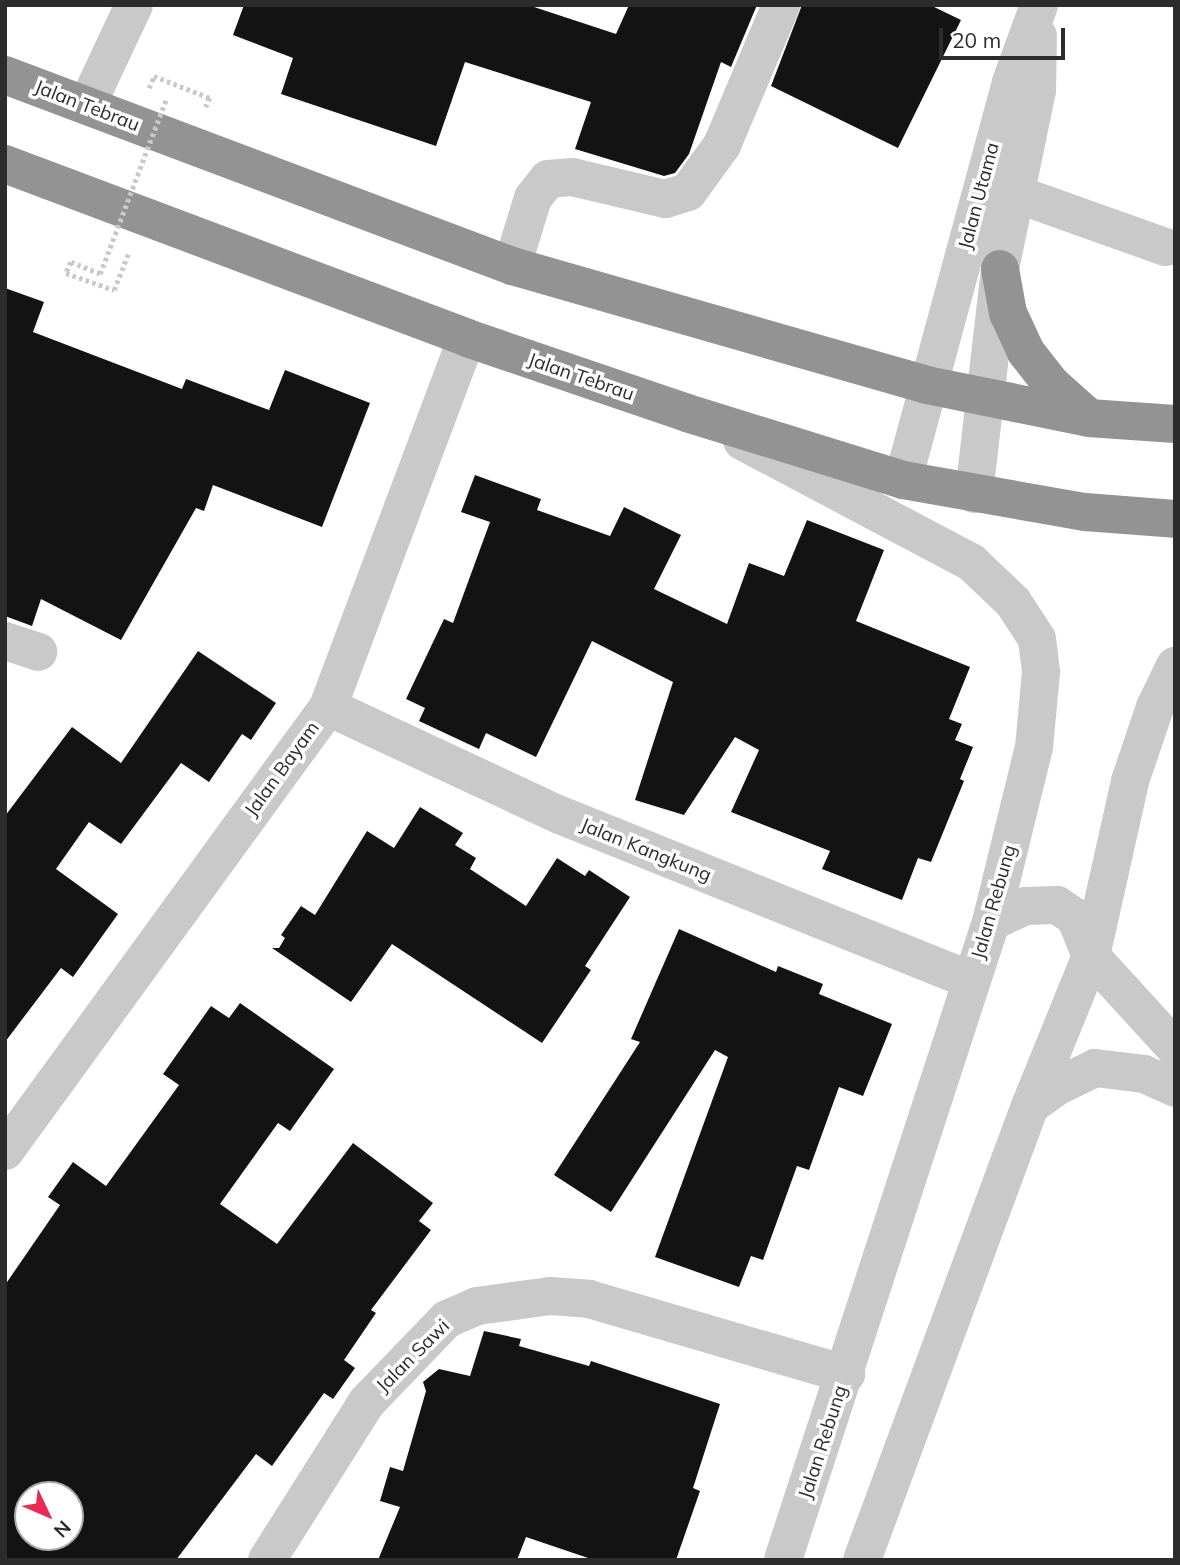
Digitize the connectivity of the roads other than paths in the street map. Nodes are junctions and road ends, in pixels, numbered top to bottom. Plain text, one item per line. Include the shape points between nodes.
1 (134, 5) edge
2 (781, 5) edge
3 (1035, 7) edge
4 (5, 75) edge
5 (87, 105) junction
6 (5, 164) edge
7 (1000, 187) junction
8 (1165, 247) dead end
9 (512, 266) junction
10 (1000, 269) junction
11 (467, 338) junction
12 (927, 385) junction
13 (985, 396) junction
14 (687, 413) junction
15 (1089, 418) junction
16 (1175, 424) edge
17 (904, 480) junction
18 (974, 494) junction
19 (1175, 519) edge
20 (1175, 666) edge
21 (328, 707) junction
22 (991, 922) junction
23 (1091, 957) junction
24 (971, 980) junction
25 (1175, 1048) edge
26 (1175, 1088) edge
27 (1030, 1106) junction
28 (5, 1151) edge
29 (846, 1374) junction
30 (296, 1520) junction
31 (267, 1560) edge
32 (288, 1560) edge
33 (783, 1560) edge
34 (862, 1560) edge

1 - 5 street
2 - 9 street via 722,145 688,192 665,199 572,177 548,179 533,198
3 - 7 street, Jalan Utama via 1037,91
4 - 5 highway, Jalan Tebrau
5 - 9 highway, Jalan Tebrau
6 - 11 highway, Jalan Tebrau
7 - 8 street
7 - 10 street, Jalan Utama
7 - 12 street, Jalan Utama
9 - 12 highway, Jalan Tebrau
10 - 13 street, Jalan Utama
10 - 15 highway via 1008,313 1026,352 1051,384
11 - 14 highway, Jalan Tebrau
11 - 21 street, Jalan Bayam
12 - 13 highway, Jalan Tebrau
12 - 17 street, Jalan Utama
13 - 15 highway, Jalan Tebrau
13 - 18 street, Jalan Utama
14 - 17 highway, Jalan Tebrau
14 - 22 street, Jalan Rebung via 972,563 1013,601 1037,639 1041,672 1034,747
15 - 16 highway, Jalan Tebrau
17 - 18 highway, Jalan Tebrau
18 - 19 highway, Jalan Tebrau via 1085,512
20 - 23 street via 1155,707 1130,781
21 - 24 street, Jalan Kangkung via 560,815
21 - 28 street, Jalan Bayam
22 - 23 street via 1026,906 1057,905 1075,917
22 - 24 street, Jalan Rebung
23 - 25 street
23 - 27 street
24 - 29 street, Jalan Rebung
26 - 27 street via 1144,1074 1095,1068
27 - 34 street
29 - 30 street, Jalan Sawi via 589,1299 550,1296 477,1306 447,1320 367,1402
29 - 33 street, Jalan Rebung
30 - 31 street, Jalan Sawi
30 - 32 street

